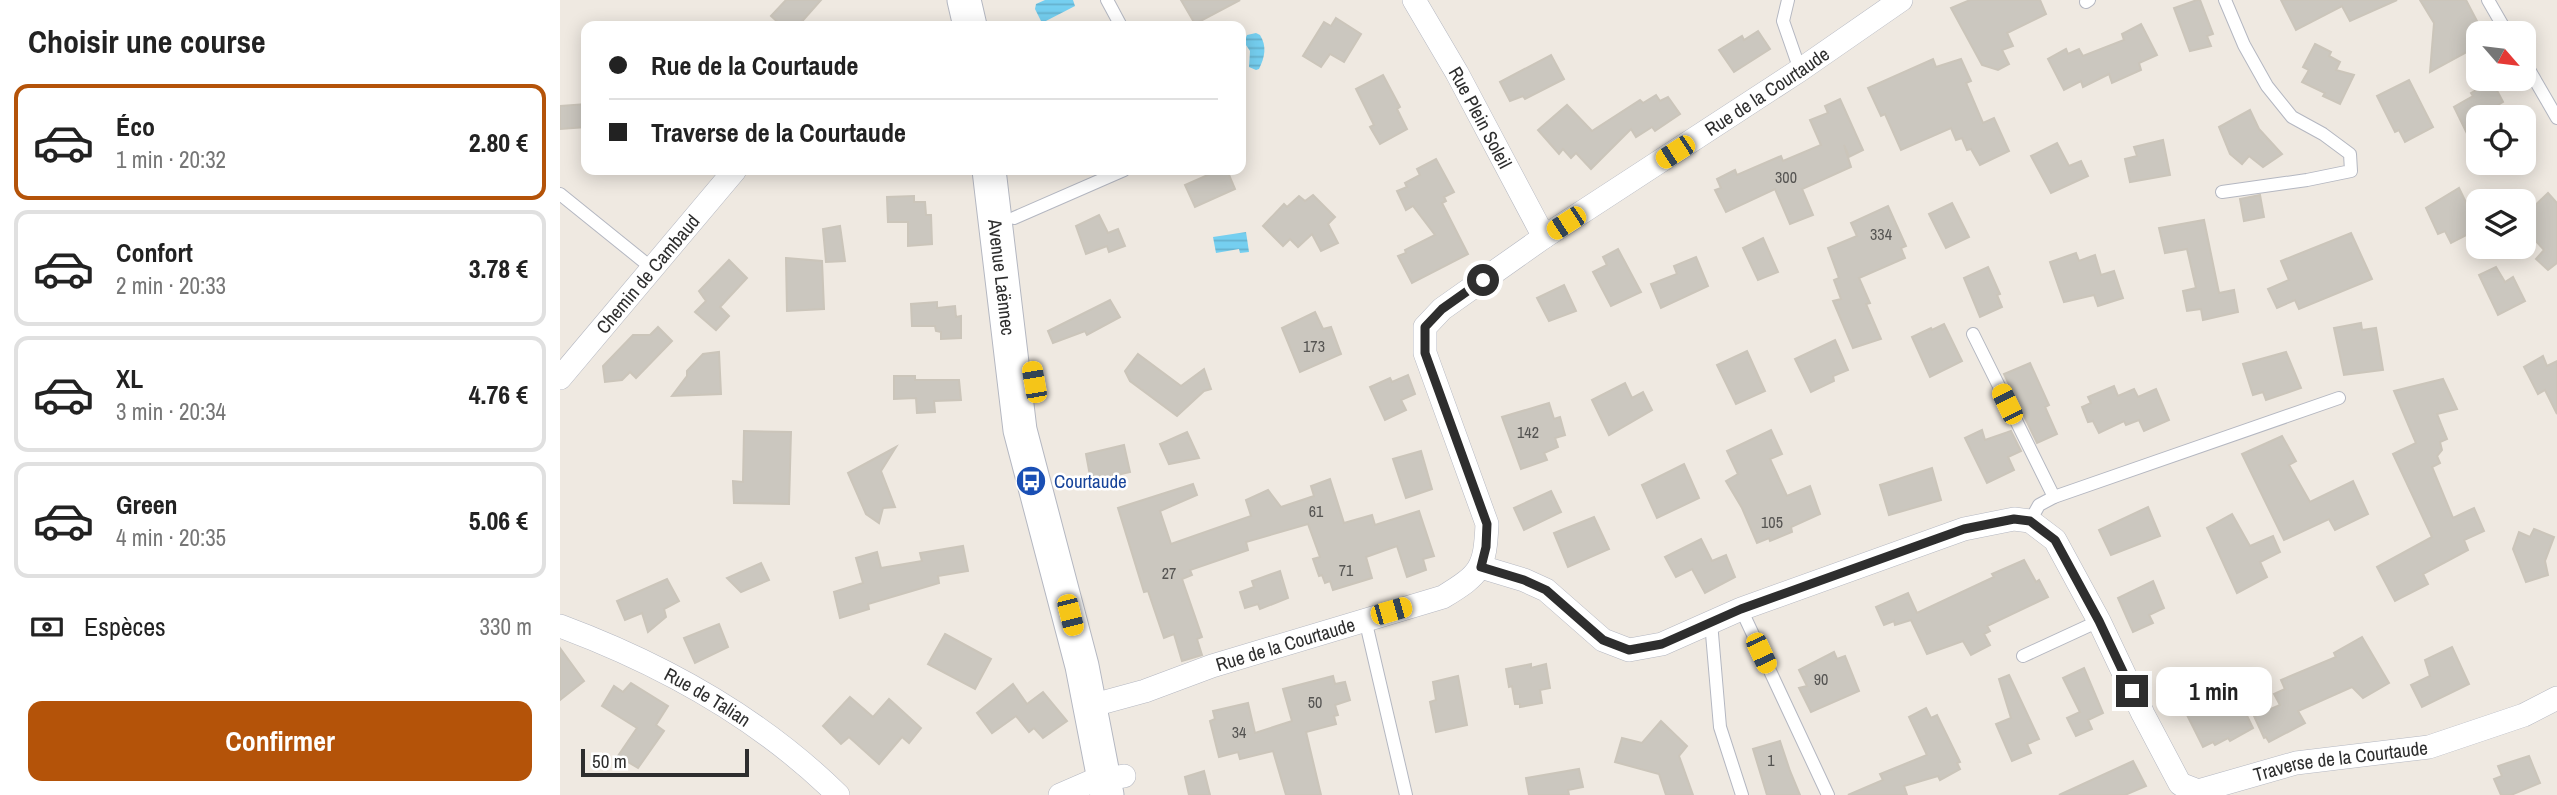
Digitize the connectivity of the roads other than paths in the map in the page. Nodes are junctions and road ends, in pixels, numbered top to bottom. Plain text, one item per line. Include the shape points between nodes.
1 (964, 0) edge
2 (982, 0) edge
3 (1107, 0) edge
4 (1414, 0) edge
5 (1788, 0) edge
6 (1900, 0) edge
7 (2225, 0) edge
8 (2488, 0) edge
9 (969, 21) edge
10 (986, 21) edge
11 (1118, 21) edge
12 (2500, 21) edge
13 (1800, 70) junction
14 (2536, 82) edge
15 (2557, 118) edge
16 (731, 175) edge
17 (990, 175) edge
18 (1010, 175) edge
19 (1113, 175) edge
20 (2222, 192) dead end
21 (560, 194) edge
22 (1014, 218) junction
23 (1544, 237) junction
24 (653, 269) junction
25 (1973, 334) dead end
26 (560, 378) edge
27 (2339, 398) dead end
28 (2054, 497) junction
29 (2030, 521) junction
30 (1481, 567) junction
31 (1741, 609) junction
32 (1364, 619) junction
33 (2099, 621) junction
34 (1711, 622) junction
35 (560, 626) edge
36 (2023, 656) dead end
37 (2557, 698) edge
38 (1099, 703) junction
39 (1115, 786) edge
40 (2187, 791) edge
41 (838, 795) edge
42 (1060, 795) edge
43 (1406, 795) edge
44 (1742, 795) edge
45 (1828, 795) edge

1 - 9 main road
2 - 10 main road
3 - 11 lane
4 - 23 street, Rue Plein Soleil
5 - 13 lane via 1783,21
6 - 13 street, Rue de la Courtaude
7 - 20 lane via 2267,86 2292,117 2350,154 2351,170
8 - 12 lane
13 - 23 street, Rue de la Courtaude
14 - 15 lane
16 - 24 street, Chemin de Cambaud
17 - 38 main road, Avenue Laënnec via 1020,430 1031,481
18 - 22 main road, Avenue Laënnec
19 - 22 lane
21 - 24 lane
22 - 38 main road, Avenue Laënnec via 1028,345 1045,441 1090,612
23 - 30 street, Rue de la Courtaude via 1442,309 1425,327 1425,353 1487,524
24 - 26 street, Chemin de Cambaud
25 - 28 lane
27 - 28 lane
28 - 29 lane via 2039,505
29 - 31 street via 2014,519 1964,529
29 - 33 street, Traverse de la Courtaude via 2055,540
30 - 32 street, Rue de la Courtaude via 1468,582 1443,597
30 - 34 street via 1546,590 1603,640 1629,650 1662,644
31 - 34 street
31 - 45 lane
32 - 38 street, Rue de la Courtaude
32 - 43 lane
33 - 36 lane
33 - 40 street, Traverse de la Courtaude via 2143,714
34 - 44 lane via 1720,727
35 - 41 street, Rue de Talian via 718,701 770,736
37 - 40 street, Traverse de la Courtaude via 2525,715 2429,747 2296,763
38 - 39 main road, Avenue Laënnec
39 - 42 street via 1090,782

